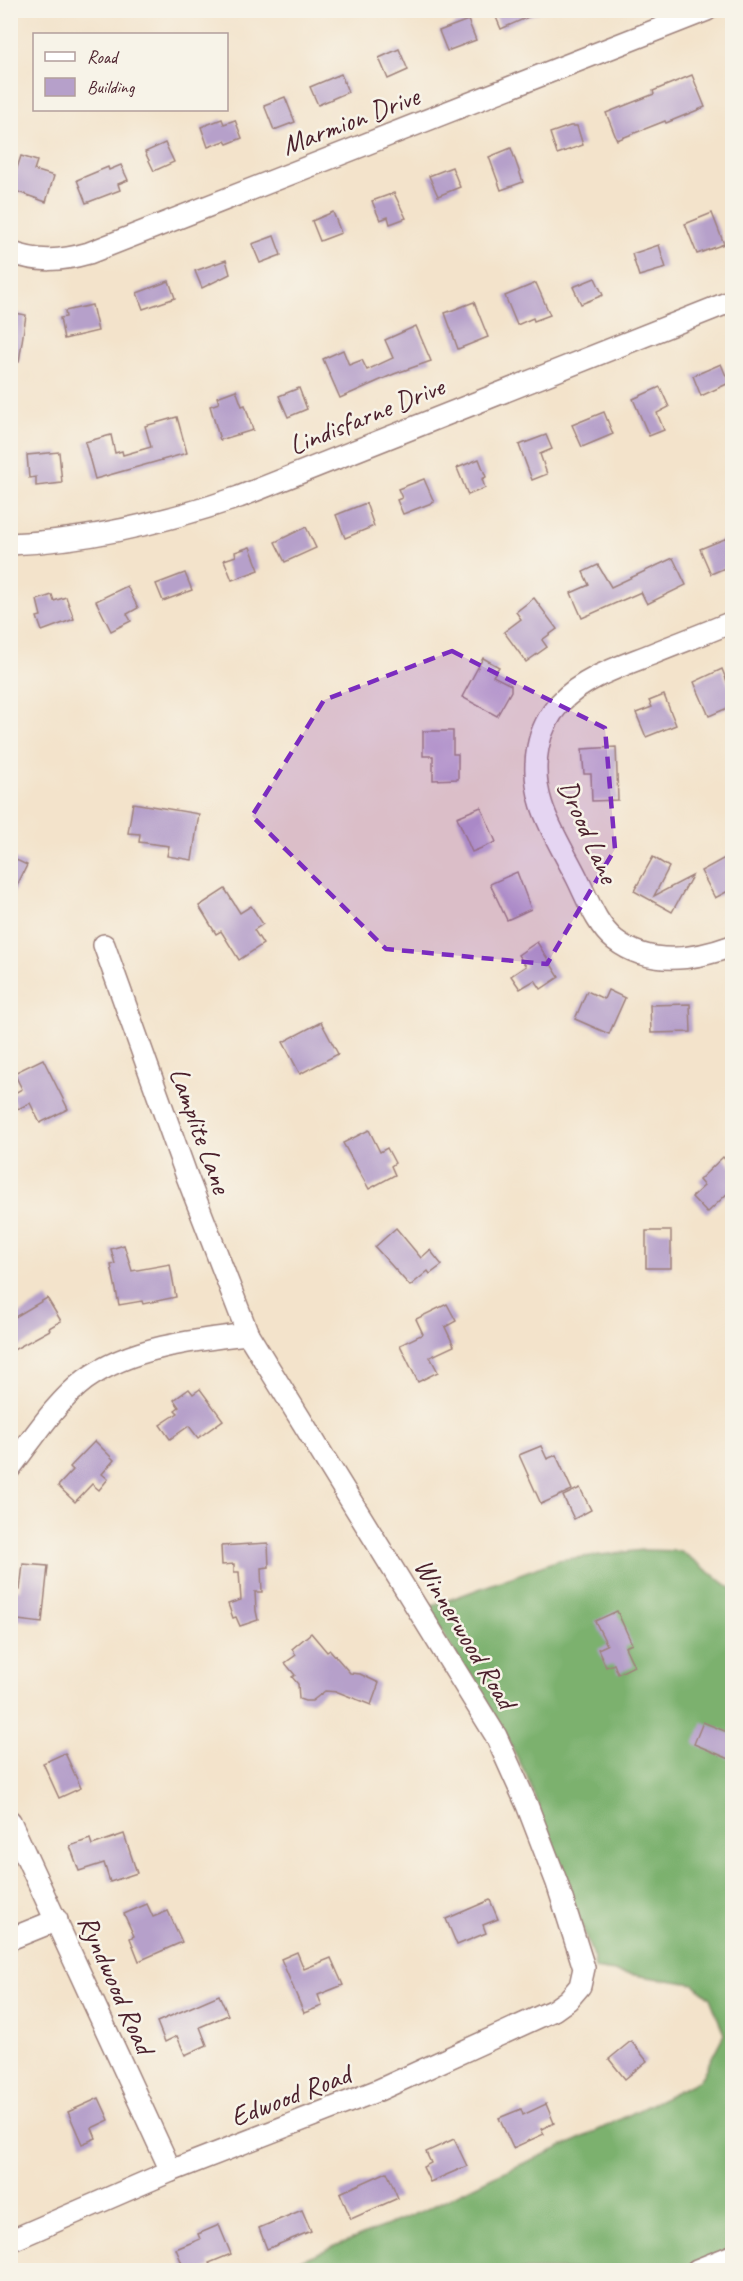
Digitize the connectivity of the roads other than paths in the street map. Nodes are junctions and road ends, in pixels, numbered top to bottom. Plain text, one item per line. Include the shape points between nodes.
1 (707, 10) edge
2 (10, 252) edge
3 (732, 301) edge
4 (10, 544) edge
5 (732, 622) edge
6 (104, 945) dead end
7 (732, 946) edge
8 (248, 1334) junction
9 (10, 1468) edge
10 (10, 1821) edge
11 (57, 1920) junction
12 (10, 1939) edge
13 (580, 1986) joint
14 (171, 2171) junction
15 (10, 2241) edge
16 (732, 2256) edge
17 (697, 2271) edge

1 - 2 street, Marmion Drive via 89,253 46,261
3 - 4 street, Lindisfarne Drive via 204,509 114,531
5 - 7 street, Drood Lane via 618,668 572,693 545,725 534,770 543,810 593,910 614,939 640,954 674,960
6 - 8 street, Lamplite Lane
8 - 9 street via 179,1345 104,1367 63,1402
8 - 13 street, Winnerwood Road via 496,1736 531,1814 569,1919 584,1968
10 - 11 street, Ryndwood Road
11 - 12 street
11 - 14 street, Ryndwood Road
13 - 14 street, Edwood Road via 554,2010 379,2091
14 - 15 street, Edwood Road
16 - 17 street

